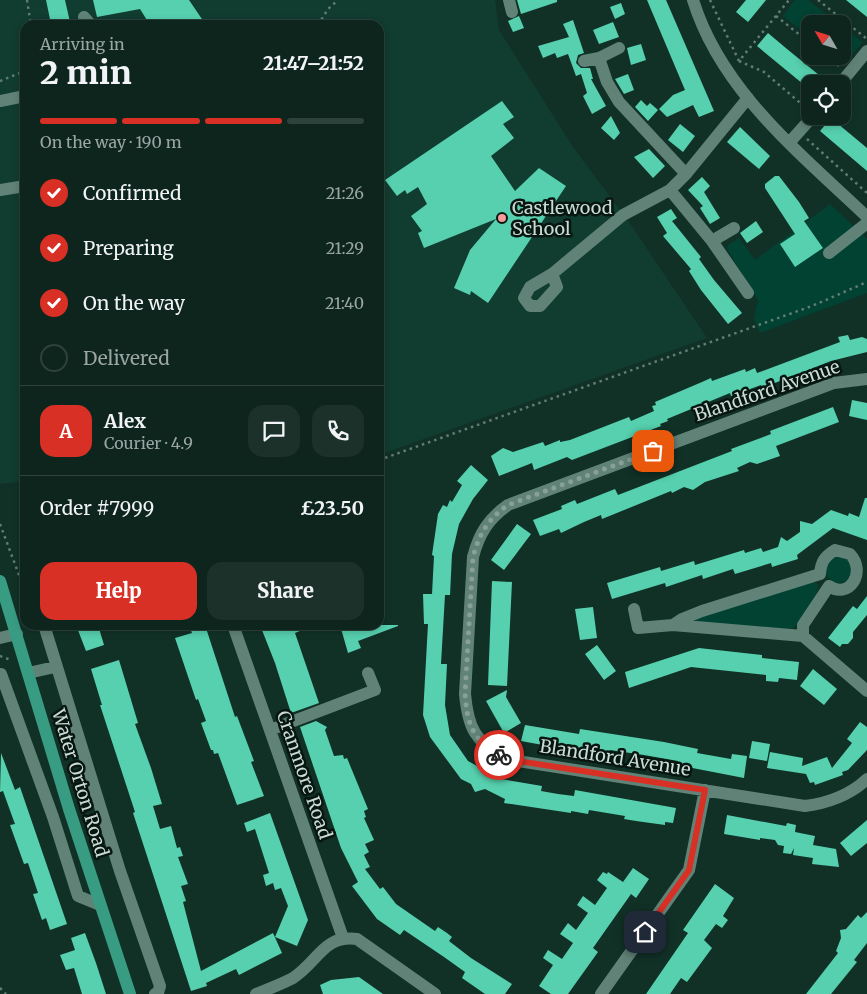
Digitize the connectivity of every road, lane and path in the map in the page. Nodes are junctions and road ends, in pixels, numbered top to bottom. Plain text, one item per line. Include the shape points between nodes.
1 (27, 0) edge
2 (338, 0) edge
3 (693, 0) edge
4 (710, 0) edge
5 (788, 0) edge
6 (818, 0) edge
7 (776, 16) junction
8 (30, 20) edge
9 (321, 20) edge
10 (801, 36) edge
11 (867, 39) edge
12 (619, 48) dead end
13 (867, 51) edge
14 (599, 58) junction
15 (584, 61) dead end
16 (739, 61) junction
17 (838, 65) edge
18 (20, 73) edge
19 (848, 73) joint
20 (0, 81) edge
21 (20, 97) edge
22 (748, 98) junction
23 (0, 101) edge
24 (801, 103) edge
25 (806, 125) edge
26 (800, 132) junction
27 (789, 142) junction
28 (686, 174) junction
29 (20, 187) edge
30 (0, 190) edge
31 (670, 190) junction
32 (867, 193) edge
33 (867, 217) edge
34 (867, 224) edge
35 (734, 228) dead end
36 (712, 241) junction
37 (829, 253) dead end
38 (552, 274) dead end
39 (867, 282) edge
40 (748, 293) dead end
41 (867, 379) edge
42 (384, 458) edge
43 (0, 525) edge
44 (820, 574) junction
45 (20, 578) edge
46 (0, 581) edge
47 (829, 586) junction
48 (634, 609) dead end
49 (673, 626) junction
50 (45, 630) edge
51 (235, 630) edge
52 (17, 634) junction
53 (803, 636) junction
54 (0, 638) edge
55 (55, 667) junction
56 (368, 672) dead end
57 (28, 673) junction
58 (1, 674) edge
59 (867, 691) edge
60 (270, 730) junction
61 (867, 779) edge
62 (705, 790) junction
63 (69, 809) junction
64 (53, 817) junction
65 (100, 905) junction
66 (343, 938) junction
67 (0, 988) edge
68 (6, 994) edge
69 (130, 994) edge
70 (155, 994) edge
71 (256, 994) edge
72 (435, 994) edge
73 (601, 994) edge

1 - 8 path
2 - 9 path
3 - 22 street via 716,52
4 - 16 path
5 - 7 path
6 - 11 path
7 - 10 path
7 - 16 path
12 - 14 street
13 - 19 street
14 - 15 street
14 - 28 street via 607,82 619,102
16 - 24 path via 764,72
17 - 19 path
18 - 20 path
21 - 23 street
22 - 27 street
22 - 28 street
25 - 26 street
26 - 27 street
26 - 32 path
27 - 33 street
28 - 31 street
29 - 30 street
31 - 36 street
31 - 38 street via 623,215
34 - 37 street
35 - 36 street
36 - 40 street
39 - 42 path via 812,306
41 - 62 street, Blandford Avenue via 834,383 508,505 495,514 478,540 473,557 465,694 466,714 472,731 486,748 505,759
43 - 45 path
44 - 47 street
44 - 47 street via 820,565 835,550 850,554 856,560 858,576 852,584 843,589
44 - 49 street via 702,611
46 - 52 main road, Water Orton Road
47 - 53 street via 803,625
48 - 49 street via 638,628
49 - 53 street
50 - 55 street, Water Orton Road
51 - 60 street, Cranmore Road
52 - 54 street
52 - 57 main road, Water Orton Road
53 - 59 street
55 - 57 street
55 - 70 street, Water Orton Road via 160,986
56 - 60 street via 375,690
57 - 63 main road, Water Orton Road
58 - 64 street
60 - 66 street, Cranmore Road
61 - 62 street, Blandford Avenue via 850,793 805,806
62 - 73 street via 689,870
63 - 64 street
63 - 65 main road, Water Orton Road
64 - 65 street via 78,896
65 - 69 main road, Water Orton Road
66 - 71 street via 327,944 312,964 292,978
66 - 72 street via 357,939
67 - 68 path

